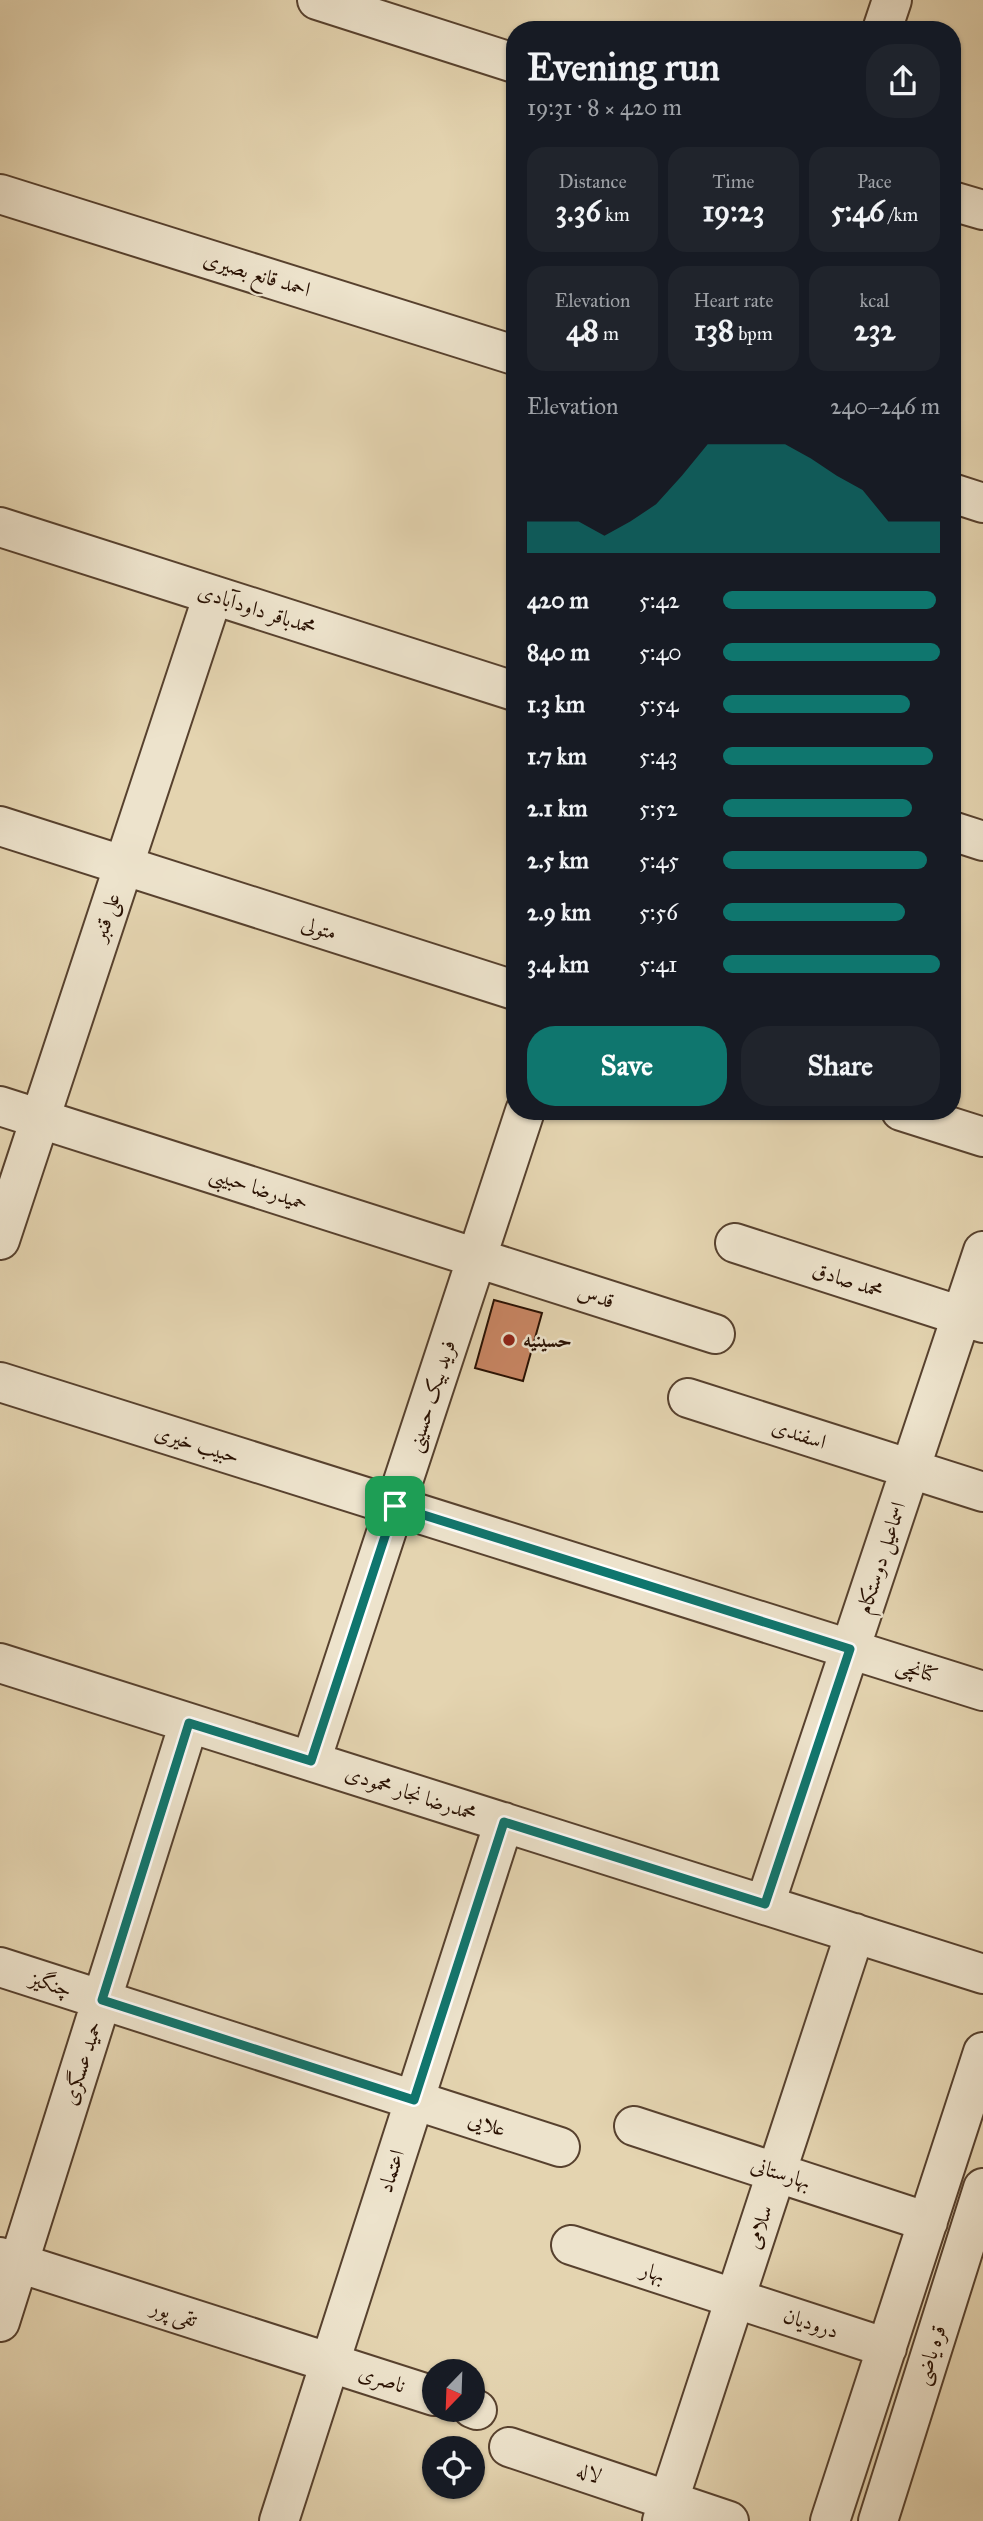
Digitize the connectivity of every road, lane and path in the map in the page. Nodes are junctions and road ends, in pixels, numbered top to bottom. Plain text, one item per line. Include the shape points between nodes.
1 (317, 0) edge
2 (892, 0) edge
3 (885, 21) edge
4 (506, 59) edge
5 (0, 194) edge
6 (961, 204) edge
7 (983, 211) edge
8 (506, 352) edge
9 (961, 496) edge
10 (983, 503) edge
11 (0, 527) edge
12 (212, 594) junction
13 (506, 688) edge
14 (0, 826) edge
15 (961, 834) edge
16 (983, 841) edge
17 (123, 867) junction
18 (506, 987) edge
19 (0, 1106) edge
20 (40, 1118) junction
21 (523, 1120) edge
22 (929, 1120) edge
23 (983, 1137) edge
24 (0, 1240) edge
25 (735, 1243) dead end
26 (983, 1251) edge
27 (477, 1258) junction
28 (972, 1319) edge
29 (715, 1334) dead end
30 (0, 1382) edge
31 (688, 1398) dead end
32 (910, 1469) junction
33 (983, 1492) edge
34 (395, 1506) junction
35 (850, 1649) junction
36 (0, 1663) edge
37 (983, 1691) edge
38 (189, 1723) junction
39 (311, 1761) junction
40 (504, 1822) junction
41 (765, 1904) junction
42 (855, 1933) junction
43 (0, 1967) edge
44 (983, 1973) edge
45 (102, 2000) junction
46 (983, 2052) edge
47 (414, 2100) junction
48 (634, 2126) dead end
49 (560, 2147) dead end
50 (777, 2171) junction
51 (983, 2188) edge
52 (928, 2222) junction
53 (571, 2245) dead end
54 (9, 2260) edge
55 (735, 2299) junction
56 (0, 2322) edge
57 (887, 2348) junction
58 (330, 2362) junction
59 (422, 2392) edge
60 (509, 2447) dead end
61 (666, 2510) edge
62 (279, 2521) edge
63 (729, 2521) edge
64 (830, 2521) edge
65 (877, 2521) edge

1 - 4 street
2 - 3 street
5 - 8 street, احمد قانع بصیری
6 - 7 street
9 - 10 street
11 - 12 street, محمدباقر داودآبادی
12 - 13 street, محمدباقر داودآبادی
12 - 17 street, علی قنبر
14 - 17 street, متولی
15 - 16 street
17 - 18 street, متولی
17 - 20 street, علی قنبر
19 - 20 street, حمیدرضا حبیبی
20 - 24 street, علی قنبر
20 - 27 street, حمیدرضا حبیبی
21 - 27 street, فرید بیک حسینی
22 - 23 street
25 - 28 street, محمد صادق
26 - 28 street, اسماعیل دوستکام
27 - 29 street, قدس
27 - 34 street, فرید بیک حسینی
28 - 32 street, اسماعیل دوستکام
30 - 34 street, حبیب خیری
31 - 32 street, اسفندی
32 - 33 street, اسفندی
32 - 35 street, اسماعیل دوستکام
34 - 35 street, حبیب خیری
34 - 39 street, فرید بیک حسینی
35 - 37 street, کتانچی
35 - 41 street, اسماعیل دوستکام
36 - 38 street, محمدرضا نجار محمودی
38 - 39 street, محمدرضا نجار محمودی
38 - 45 street, حمید عسگری
39 - 40 street, محمدرضا نجار محمودی
40 - 41 street, محمدرضا نجار محمودی
40 - 47 street, اعتماد
41 - 42 street, محمدرضا نجار محمودی
42 - 44 street, محمدرضا نجار محمودی
42 - 50 street, سلامی
43 - 45 street, چنگیز
45 - 47 street, چنگیز
45 - 54 street, حمید عسگری
46 - 52 street
47 - 49 street, علایی
47 - 58 street, اعتماد
48 - 50 street, بهارستانی
50 - 52 street, بهارستانی
50 - 55 street, سلامی
51 - 65 street, قره یاضی
52 - 57 street
53 - 55 street, بهار
54 - 56 street, حمید عسگری
54 - 58 street, تقی پور
55 - 57 street, درودیان
55 - 61 street, سلامی
57 - 64 street
58 - 59 street, ناصری
58 - 62 street, اعتماد
60 - 61 street, لاله
61 - 63 street, لاله

